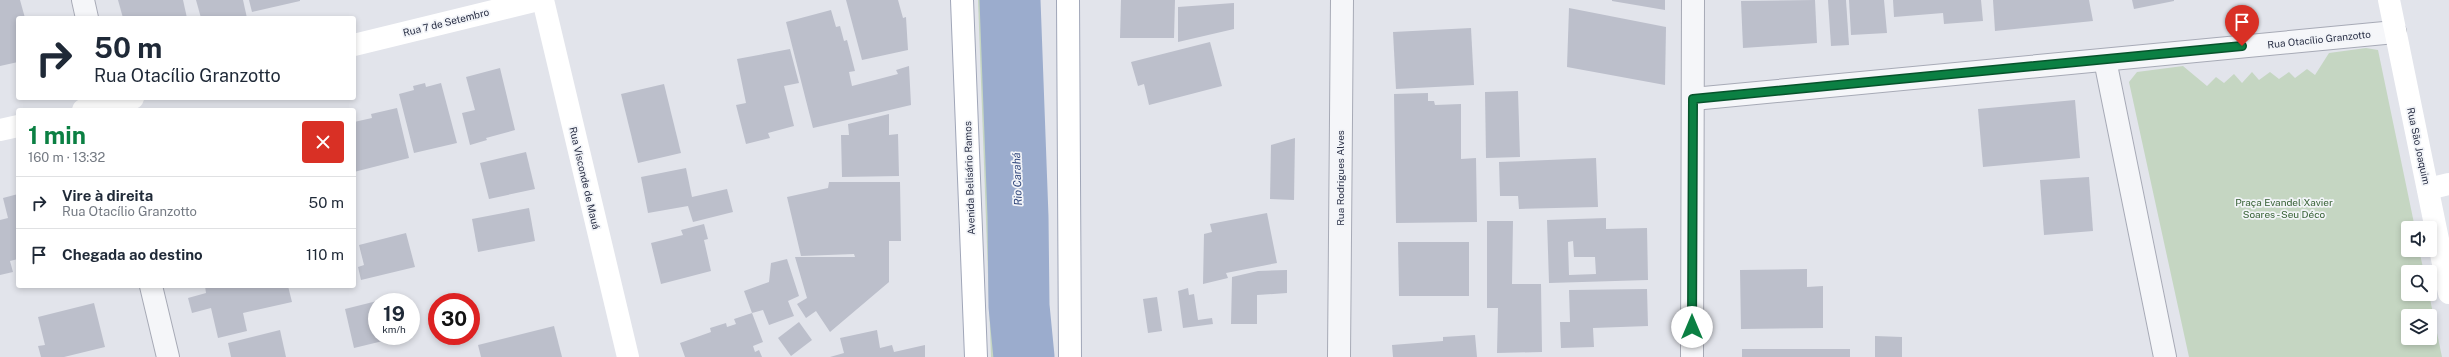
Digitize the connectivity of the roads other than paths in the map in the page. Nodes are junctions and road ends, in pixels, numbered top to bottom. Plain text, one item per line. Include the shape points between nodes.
1 (83, 0) edge
2 (538, 0) edge
3 (542, 0) edge
4 (962, 0) edge
5 (1068, 0) edge
6 (1342, 0) edge
7 (1693, 0) edge
8 (2389, 0) edge
9 (87, 16) edge
10 (2395, 32) junction
11 (356, 44) edge
12 (2105, 60) junction
13 (1693, 99) junction
14 (125, 100) edge
15 (108, 104) edge
16 (91, 108) edge
17 (16, 126) edge
18 (0, 130) edge
19 (2449, 184) edge
20 (2428, 189) junction
21 (151, 288) edge
22 (2449, 293) edge
23 (168, 357) edge
24 (628, 357) edge
25 (976, 357) edge
26 (1070, 357) edge
27 (1339, 357) edge
28 (1692, 357) edge
29 (2166, 357) edge

1 - 9 street
2 - 11 street, Rua 7 de Setembro
3 - 24 street, Rua Visconde de Mauá
4 - 25 street, Avenida Belisário Ramos
5 - 26 street
6 - 27 street, Rua Rodrigues Alves
7 - 13 street
8 - 10 street, Rua São Joaquim
10 - 12 street, Rua Otacílio Granzotto
10 - 20 street, Rua São Joaquim
12 - 13 street, Rua Otacílio Granzotto
12 - 29 street
13 - 28 street
14 - 15 street
15 - 16 street
17 - 18 street
19 - 20 street
20 - 22 street, Rua São Joaquim
21 - 23 street

